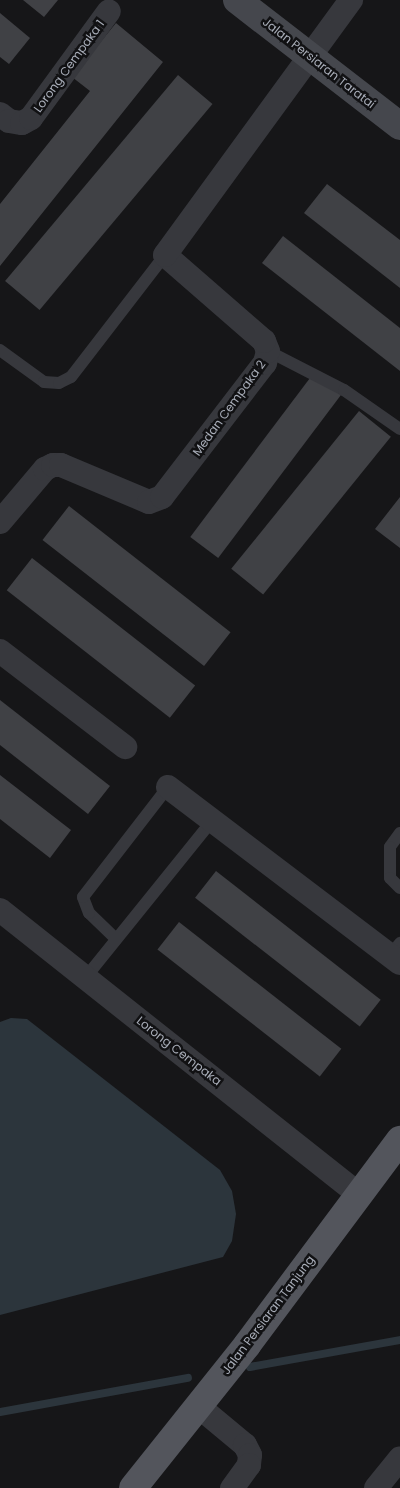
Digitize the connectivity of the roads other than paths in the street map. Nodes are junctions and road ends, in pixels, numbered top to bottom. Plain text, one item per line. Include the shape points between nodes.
1 (237, 0) edge
2 (351, 0) edge
3 (109, 11) dead end
4 (308, 55) junction
5 (0, 114) edge
6 (400, 126) edge
7 (165, 255) junction
8 (0, 350) edge
9 (268, 351) junction
10 (400, 430) edge
11 (0, 522) edge
12 (0, 650) edge
13 (125, 747) dead end
14 (168, 787) joint
15 (212, 821) junction
16 (400, 833) edge
17 (400, 888) edge
18 (0, 910) edge
19 (116, 939) junction
20 (397, 954) edge
21 (86, 978) junction
22 (400, 1140) edge
23 (357, 1193) junction
24 (198, 1406) junction
25 (400, 1458) edge
26 (133, 1488) edge
27 (232, 1488) edge
28 (376, 1488) edge

1 - 4 street, Jalan Persiaran Taratai
2 - 4 street
3 - 5 street, Lorong Cempaka 1 via 31,118 22,123 9,121
4 - 6 street, Jalan Persiaran Taratai
4 - 7 street
7 - 8 lane via 71,377 59,383 44,382
7 - 9 street, Medan Cempaka 2 via 256,332
9 - 10 lane via 344,390
9 - 11 street, Medan Cempaka 2 via 265,363 162,497 150,502 61,465 53,465 45,469
12 - 13 street
14 - 15 street
14 - 19 lane via 83,897 89,913
15 - 19 lane
15 - 20 street
16 - 17 lane via 390,847 390,878
18 - 21 street, Lorong Cempaka
19 - 21 lane
21 - 23 street, Lorong Cempaka
22 - 23 main road, Jalan Persiaran Tanjung
23 - 24 main road, Jalan Persiaran Tanjung via 247,1345
24 - 26 main road, Jalan Persiaran Tanjung
24 - 27 street via 245,1444 250,1455 249,1466
25 - 28 street

